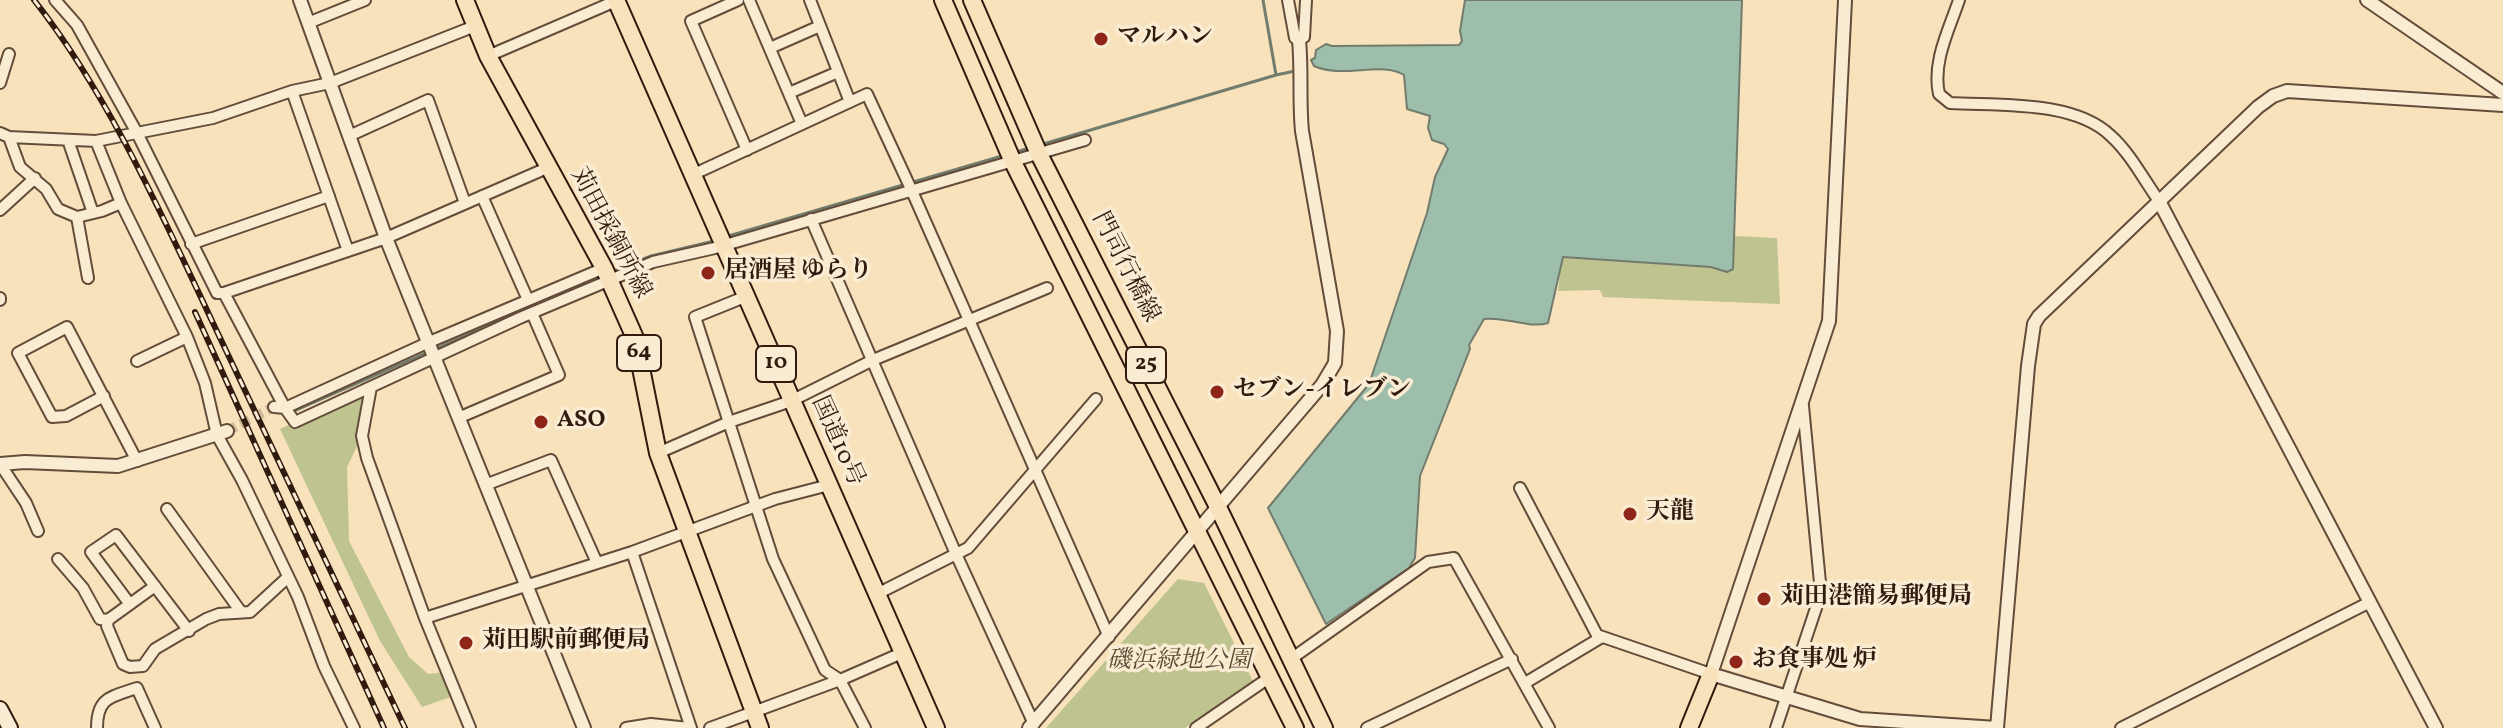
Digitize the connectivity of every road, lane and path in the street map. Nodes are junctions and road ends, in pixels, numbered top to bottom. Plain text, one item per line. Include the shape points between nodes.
1 (55, 0) edge
2 (300, 0) edge
3 (365, 0) edge
4 (465, 0) edge
5 (738, 0) edge
6 (749, 0) edge
7 (810, 0) edge
8 (943, 0) edge
9 (972, 0) edge
10 (1288, 0) edge
11 (1306, 0) edge
12 (1845, 0) edge
13 (1959, 0) edge
14 (2367, 0) edge
15 (613, 1) edge
16 (308, 23) junction
17 (475, 26) junction
18 (820, 26) junction
19 (1299, 40) junction
20 (770, 48) junction
21 (9, 54) dead end
22 (488, 56) junction
23 (838, 72) junction
24 (0, 83) edge
25 (330, 83) junction
26 (292, 91) junction
27 (789, 93) junction
28 (2503, 93) edge
29 (850, 102) junction
30 (2503, 105) edge
31 (802, 124) junction
32 (137, 133) junction
33 (5, 135) edge
34 (349, 136) junction
35 (68, 140) junction
36 (1085, 140) dead end
37 (96, 141) junction
38 (747, 150) junction
39 (1039, 154) junction
40 (1013, 162) junction
41 (547, 168) junction
42 (692, 175) junction
43 (35, 178) junction
44 (911, 189) junction
45 (329, 196) junction
46 (482, 196) junction
47 (2159, 201) junction
48 (121, 203) junction
49 (465, 203) junction
50 (0, 210) edge
51 (93, 213) junction
52 (77, 217) junction
53 (811, 219) junction
54 (386, 238) junction
55 (191, 244) junction
56 (720, 247) junction
57 (348, 251) junction
58 (607, 275) junction
59 (88, 278) dead end
60 (1047, 288) dead end
61 (224, 293) junction
62 (742, 298) junction
63 (528, 300) junction
64 (532, 313) junction
65 (968, 321) junction
66 (187, 337) junction
67 (427, 343) junction
68 (434, 359) junction
69 (873, 360) junction
70 (137, 361) dead end
71 (371, 387) junction
72 (104, 396) junction
73 (1096, 399) dead end
74 (787, 402) junction
75 (1802, 402) junction
76 (280, 407) junction
77 (458, 418) junction
78 (729, 422) junction
79 (222, 433) junction
80 (658, 453) junction
81 (137, 461) junction
82 (0, 464) edge
83 (1035, 472) junction
84 (485, 485) junction
85 (824, 487) junction
86 (1520, 488) dead end
87 (755, 507) junction
88 (1218, 507) junction
89 (167, 509) dead end
90 (38, 531) dead end
91 (686, 531) junction
92 (1199, 531) junction
93 (632, 552) junction
94 (956, 554) junction
95 (58, 559) dead end
96 (597, 563) junction
97 (288, 577) junction
98 (525, 584) junction
99 (155, 586) junction
100 (877, 594) junction
101 (2370, 602) junction
102 (129, 603) junction
103 (241, 612) junction
104 (425, 618) junction
105 (108, 620) junction
106 (189, 631) junction
107 (1109, 637) junction
108 (1602, 637) junction
109 (899, 655) junction
110 (1291, 659) junction
111 (1512, 659) junction
112 (1711, 674) junction
113 (1270, 677) junction
114 (840, 680) junction
115 (1525, 683) junction
116 (1786, 698) junction
117 (0, 709) edge
118 (757, 720) edge
119 (1032, 726) edge
120 (10, 728) edge
121 (97, 728) edge
122 (155, 728) edge
123 (354, 728) edge
124 (470, 728) edge
125 (584, 728) edge
126 (626, 728) edge
127 (690, 728) edge
128 (710, 728) edge
129 (865, 728) edge
130 (924, 728) edge
131 (936, 728) edge
132 (1196, 728) edge
133 (1295, 728) edge
134 (1324, 728) edge
135 (1367, 728) edge
136 (1549, 728) edge
137 (1689, 728) edge
138 (1776, 728) edge
139 (1997, 728) edge
140 (2121, 728) edge
141 (2436, 728) edge

1 - 32 street via 77,25
2 - 16 street
3 - 16 street
4 - 17 main road, 苅田採銅所線 / 64
5 - 38 street via 691,21
6 - 20 street
7 - 18 street
8 - 40 main road, 25
9 - 39 main road, 門司行橋線 / 25
10 - 19 street
11 - 19 street via 1304,37
12 - 75 street via 1829,321
13 - 47 street via 1940,53 1939,94 1950,103 2049,110 2088,120 2111,136
14 - 28 street
15 - 22 street
15 - 42 main road, 国道10号 / 10
15 - 56 main road, 国道10号 / 10
16 - 25 street
17 - 22 main road, 苅田採銅所線 / 64
17 - 25 street
18 - 20 street
18 - 23 street
19 - 88 street via 1302,131 1338,349 1322,385
20 - 27 street
21 - 24 street
22 - 41 main road, 苅田採銅所線 / 64
23 - 27 street
23 - 29 street
25 - 26 street
25 - 34 street
26 - 32 street via 213,118
26 - 45 street
27 - 31 street
29 - 31 street
29 - 44 street via 867,94
30 - 47 street via 2287,91 2258,107
31 - 38 street
32 - 37 street
32 - 55 street
33 - 35 street
33 - 43 street via 20,167
34 - 49 street via 428,100
34 - 54 street
35 - 37 street
35 - 51 street
36 - 39 street
37 - 48 street
38 - 42 street
39 - 40 street
39 - 88 main road, 門司行橋線 / 25
40 - 44 street
40 - 92 main road, 25
41 - 46 street
41 - 58 main road, 苅田採銅所線 / 64
42 - 56 main road, 国道10号 / 10
43 - 50 street
43 - 52 street via 58,209
44 - 53 street
44 - 65 street
45 - 55 street
45 - 57 street
46 - 49 street
46 - 63 street
47 - 101 street
47 - 139 street via 2034,324
48 - 51 street
48 - 66 street
49 - 54 street
51 - 52 street
52 - 59 street
53 - 56 street
53 - 69 street
54 - 57 street
54 - 67 street
55 - 61 street via 217,293
56 - 58 street
56 - 62 main road, 国道10号 / 10
57 - 61 street
58 - 63 street
58 - 64 street
58 - 80 main road, 苅田採銅所線 / 64 via 635,338
60 - 65 street
61 - 76 street
62 - 74 main road, 国道10号 / 10
62 - 78 street via 695,317
63 - 67 street
64 - 68 street
64 - 77 street via 559,375
65 - 69 street
65 - 83 street
66 - 70 street
66 - 79 street
67 - 68 street
67 - 76 street
68 - 71 street
68 - 77 street
69 - 74 street
69 - 94 street
71 - 76 street via 295,422
71 - 104 street via 362,436 367,458
72 - 72 street via 66,416 52,417 18,353 67,327
72 - 81 street
73 - 83 street
74 - 78 street
74 - 85 main road, 国道10号 / 10
75 - 112 street
75 - 116 street via 1821,593
77 - 84 street
78 - 80 street
78 - 87 street
79 - 81 street
79 - 97 street
80 - 91 main road, 苅田採銅所線 / 64
81 - 82 street via 118,466
82 - 90 street
83 - 94 street via 968,548
83 - 107 street
84 - 96 street via 551,460
84 - 98 street
85 - 87 street
85 - 100 main road, 国道10号 / 10
85 - 109 main road, 国道10号 / 10
86 - 108 street
87 - 91 street
87 - 114 street via 825,670
88 - 92 street
88 - 110 main road, 門司行橋線 / 25
89 - 103 street
91 - 93 street
91 - 118 main road, 苅田採銅所線 / 64
92 - 107 street
92 - 113 main road, 25
93 - 96 street
93 - 127 street
94 - 100 street
94 - 119 street
95 - 105 street via 100,619
96 - 98 street
97 - 103 street via 250,612
97 - 123 street
98 - 104 street
98 - 125 street
99 - 102 street
99 - 102 street via 116,535 91,552
99 - 106 street
100 - 109 main road, 国道10号 / 10
101 - 140 street
101 - 141 street
102 - 105 street
103 - 106 street via 219,614
104 - 124 street
105 - 106 street via 123,664 130,667 143,666 155,649
107 - 119 street
108 - 112 street
108 - 115 street
109 - 114 street
109 - 130 main road, 国道10号 / 10
109 - 131 main road, 国道10号 / 10
110 - 111 street via 1428,562 1454,558
110 - 134 main road, 門司行橋線 / 25
111 - 115 street
111 - 135 street
112 - 116 street
112 - 137 main road
113 - 132 street
113 - 133 main road, 25
114 - 118 street
114 - 129 street
115 - 136 street
116 - 138 street
116 - 139 street via 1860,719
117 - 120 main road
118 - 128 street
121 - 122 street via 98,710 107,698 137,688
126 - 127 street

